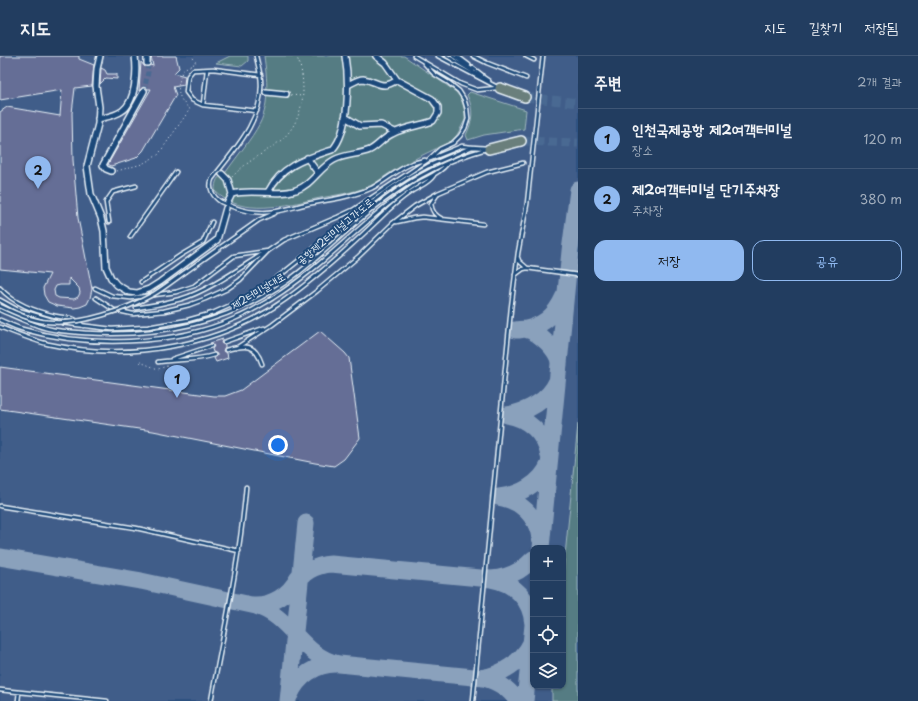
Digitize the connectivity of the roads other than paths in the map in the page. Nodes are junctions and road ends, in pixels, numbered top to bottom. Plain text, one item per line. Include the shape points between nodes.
1 (100, 56) edge
2 (135, 56) edge
3 (147, 56) edge
4 (256, 56) edge
5 (345, 56) edge
6 (376, 56) edge
7 (414, 56) edge
8 (438, 56) edge
9 (447, 56) edge
10 (453, 56) edge
11 (457, 56) edge
12 (473, 56) edge
13 (526, 56) edge
14 (543, 56) edge
15 (534, 60) dead end
16 (147, 63) tunnel mouth
17 (424, 63) junction
18 (207, 70) junction
19 (261, 75) junction
20 (526, 78) dead end
21 (397, 80) junction
22 (348, 85) junction
23 (500, 88) junction
24 (144, 91) tunnel mouth
25 (266, 92) dead end
26 (286, 94) road end
27 (525, 97) tunnel mouth
28 (203, 105) junction
29 (257, 111) junction
30 (345, 117) junction
31 (98, 119) junction
32 (395, 132) junction
33 (522, 141) tunnel mouth
34 (472, 147) junction
35 (489, 148) junction
36 (332, 150) junction
37 (307, 158) junction
38 (338, 158) junction
39 (428, 160) junction
40 (448, 163) junction
41 (523, 163) dead end
42 (111, 171) road end
43 (176, 172) dead end
44 (318, 173) junction
45 (222, 174) dead end
46 (434, 175) junction
47 (136, 186) dead end
48 (268, 192) junction
49 (438, 193) junction
50 (232, 194) junction
51 (228, 202) dead end
52 (226, 208) dead end
53 (277, 212) junction
54 (444, 220) junction
55 (109, 222) dead end
56 (212, 222) dead end
57 (394, 223) junction
58 (484, 224) dead end
59 (130, 237) dead end
60 (268, 251) junction
61 (518, 253) junction
62 (527, 268) junction
63 (515, 275) junction
64 (578, 275) edge
65 (141, 282) dead end
66 (0, 288) edge
67 (95, 288) dead end
68 (96, 298) dead end
69 (0, 300) edge
70 (0, 306) edge
71 (136, 308) dead end
72 (0, 310) edge
73 (0, 320) edge
74 (272, 325) junction
75 (83, 326) junction
76 (0, 327) edge
77 (224, 342) dead end
78 (211, 346) dead end
79 (236, 348) junction
80 (226, 350) dead end
81 (214, 355) dead end
82 (170, 360) junction
83 (158, 362) dead end
84 (262, 364) dead end
85 (246, 487) dead end
86 (0, 506) edge
87 (239, 550) junction
88 (0, 690) edge
89 (19, 692) junction
90 (18, 701) edge
91 (107, 701) edge
92 (210, 701) edge
93 (473, 701) edge

1 - 31 street via 96,86 100,108
2 - 31 street via 132,98 123,111
3 - 16 street
4 - 19 lane
5 - 22 street
6 - 21 street via 385,63
7 - 17 lane
8 - 23 lane
9 - 23 lane
10 - 23 lane
11 - 23 lane
12 - 20 lane
13 - 15 lane
14 - 61 lane via 527,204
17 - 23 lane via 477,90
17 - 39 lane via 434,74 459,91 464,99 468,119 460,136
18 - 19 lane
18 - 28 lane
18 - 28 lane via 193,70 188,76 186,92 192,100
19 - 29 lane via 261,96
21 - 22 street via 390,85 382,86 363,79
21 - 32 street via 432,99 438,107 438,113 433,121
22 - 30 street
23 - 27 highway
24 - 42 street via 103,164 106,170
25 - 26 street
28 - 29 lane
29 - 53 lane via 244,136 212,179 211,190 219,200 236,208 255,212
30 - 32 street via 360,126 381,125
30 - 36 street via 338,141
31 - 52 street via 87,166 88,180 104,231 106,267 111,278 123,290 137,293 149,289 217,240
32 - 38 street via 369,150
33 - 35 highway, 제2터미널대로
34 - 35 lane, 제2터미널대로
34 - 39 lane via 462,146
34 - 75 lane, 제2터미널대로 via 428,166 385,192 273,281 213,313 148,326 112,329
35 - 40 lane, 제2터미널대로
36 - 37 street
36 - 38 street
37 - 44 street
37 - 48 street via 280,174
38 - 44 street
39 - 53 lane via 411,164 365,191
39 - 60 lane via 353,210 284,240
40 - 46 lane, 제2터미널대로
40 - 72 lane, 공항제2터미널고가도로 via 407,184 384,200 277,288 243,307 215,318 141,334 111,334 71,332 37,326
41 - 49 lane via 487,172
43 - 59 lane
44 - 48 street via 305,187 295,191
45 - 50 street via 228,180
46 - 73 lane, 제2터미널대로 via 398,196 303,277 274,297 236,318 197,332 120,342 81,341 22,329
46 - 76 lane, 공항제2터미널고가도로 via 431,180 396,202 352,245 286,299 237,326 194,342 141,351 106,352 48,344
47 - 55 lane via 113,192 106,202
48 - 50 street via 248,191
49 - 54 lane via 431,204 432,210
49 - 57 lane via 414,206
50 - 51 street
53 - 70 lane, bridge via 259,220 155,294 106,314 77,321 50,322 17,314
54 - 57 lane via 414,218
54 - 58 lane
56 - 65 lane via 203,242
57 - 74 lane via 334,277
60 - 67 lane via 234,256 194,286 176,292 131,298 112,296
60 - 68 lane via 240,280 227,289 188,305 133,314 114,310
60 - 71 lane via 201,291 182,299
61 - 62 lane via 519,261
61 - 63 lane
62 - 63 lane
62 - 64 lane
63 - 93 lane
66 - 75 lane via 32,309 77,319
69 - 75 lane, 제2터미널대로 via 40,318
74 - 77 lane
74 - 79 lane
78 - 82 lane
79 - 80 lane
79 - 84 lane via 246,347 254,350 259,354
81 - 82 lane via 201,359
82 - 83 lane
85 - 87 lane
86 - 87 lane via 136,528
87 - 92 lane
88 - 89 lane
89 - 90 lane
89 - 91 lane

